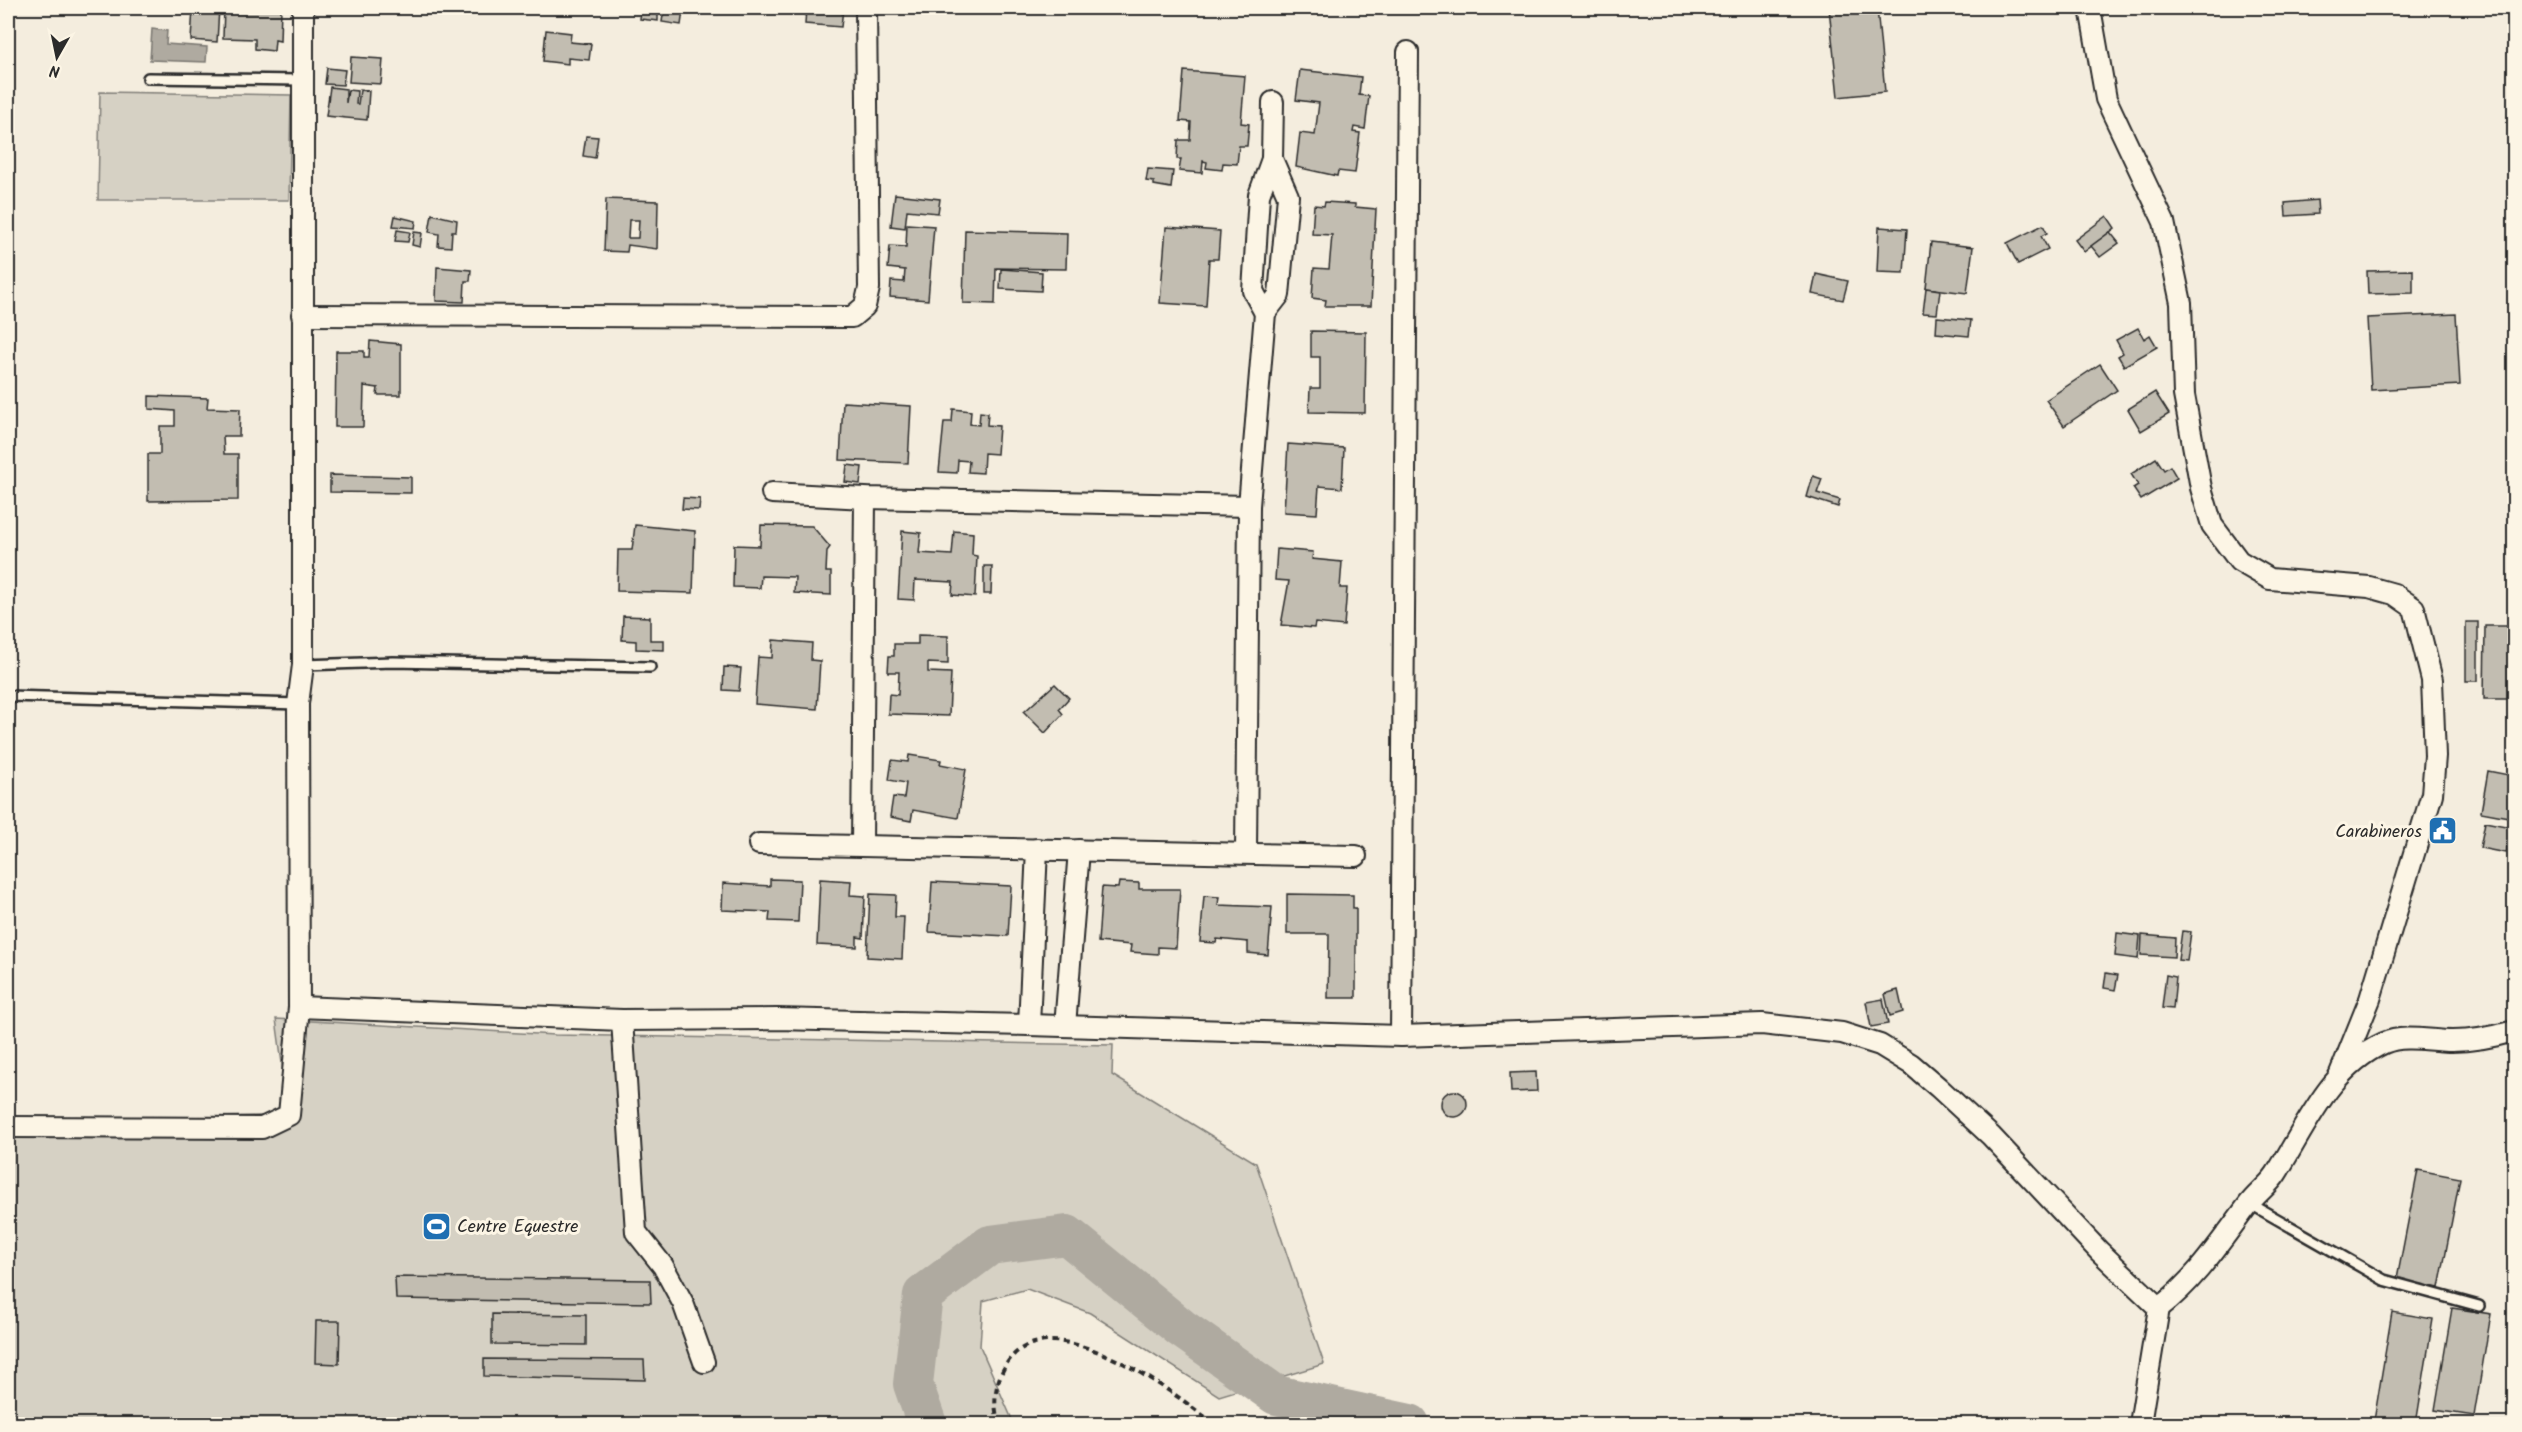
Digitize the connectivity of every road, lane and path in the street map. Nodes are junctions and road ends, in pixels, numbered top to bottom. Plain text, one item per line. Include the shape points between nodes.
1 (303, 8) edge
2 (866, 8) edge
3 (2090, 8) edge
4 (1408, 52) dead end
5 (148, 78) dead end
6 (301, 80) junction
7 (1273, 102) dead end
8 (1272, 159) junction
9 (1265, 313) junction
10 (302, 315) junction
11 (772, 493) dead end
12 (865, 498) junction
13 (1249, 506) junction
14 (303, 665) junction
15 (650, 667) dead end
16 (8, 696) edge
17 (298, 704) junction
18 (759, 844) dead end
19 (862, 846) junction
20 (1036, 849) junction
21 (1079, 850) junction
22 (1246, 854) junction
23 (1356, 856) dead end
24 (299, 1006) junction
25 (622, 1020) junction
26 (1029, 1025) junction
27 (1065, 1026) junction
28 (2514, 1031) edge
29 (1401, 1036) junction
30 (2339, 1076) junction
31 (8, 1127) edge
32 (2249, 1203) junction
33 (2479, 1306) dead end
34 (2159, 1308) junction
35 (704, 1362) dead end
36 (999, 1425) edge
37 (1214, 1425) edge
38 (2140, 1425) edge

1 - 6 street
2 - 10 street via 869,288 865,306 852,317
3 - 30 street via 2106,99 2164,222 2181,303 2184,395 2211,525 2239,561 2270,579 2370,587 2394,594 2414,608 2432,680 2435,756 2430,804 2370,999
4 - 29 street
5 - 6 lane
6 - 10 street
7 - 8 street
8 - 9 street via 1259,195 1253,291
8 - 9 street via 1288,196 1279,295
9 - 13 street
10 - 14 street
11 - 12 street
12 - 13 street
12 - 19 street
13 - 22 street
14 - 15 lane via 393,662
14 - 17 street
16 - 17 lane
17 - 24 street
18 - 19 street
19 - 20 street
20 - 21 street
20 - 26 street
21 - 22 street
21 - 27 street
22 - 23 street
24 - 25 street
24 - 31 street via 290,1115 262,1128
25 - 26 street
25 - 35 street via 636,1232 663,1266 683,1303
26 - 27 street
27 - 29 street
28 - 30 street via 2485,1040 2420,1038 2386,1042 2360,1057
29 - 34 street via 1762,1024 1842,1033 1880,1045 1911,1064 1991,1136 2099,1251
30 - 32 street via 2298,1132 2275,1176
32 - 33 lane via 2384,1280
32 - 34 street via 2199,1272
34 - 38 street
36 - 37 path via 995,1395 1000,1376 1016,1351 1033,1343 1058,1340 1084,1347 1156,1381

